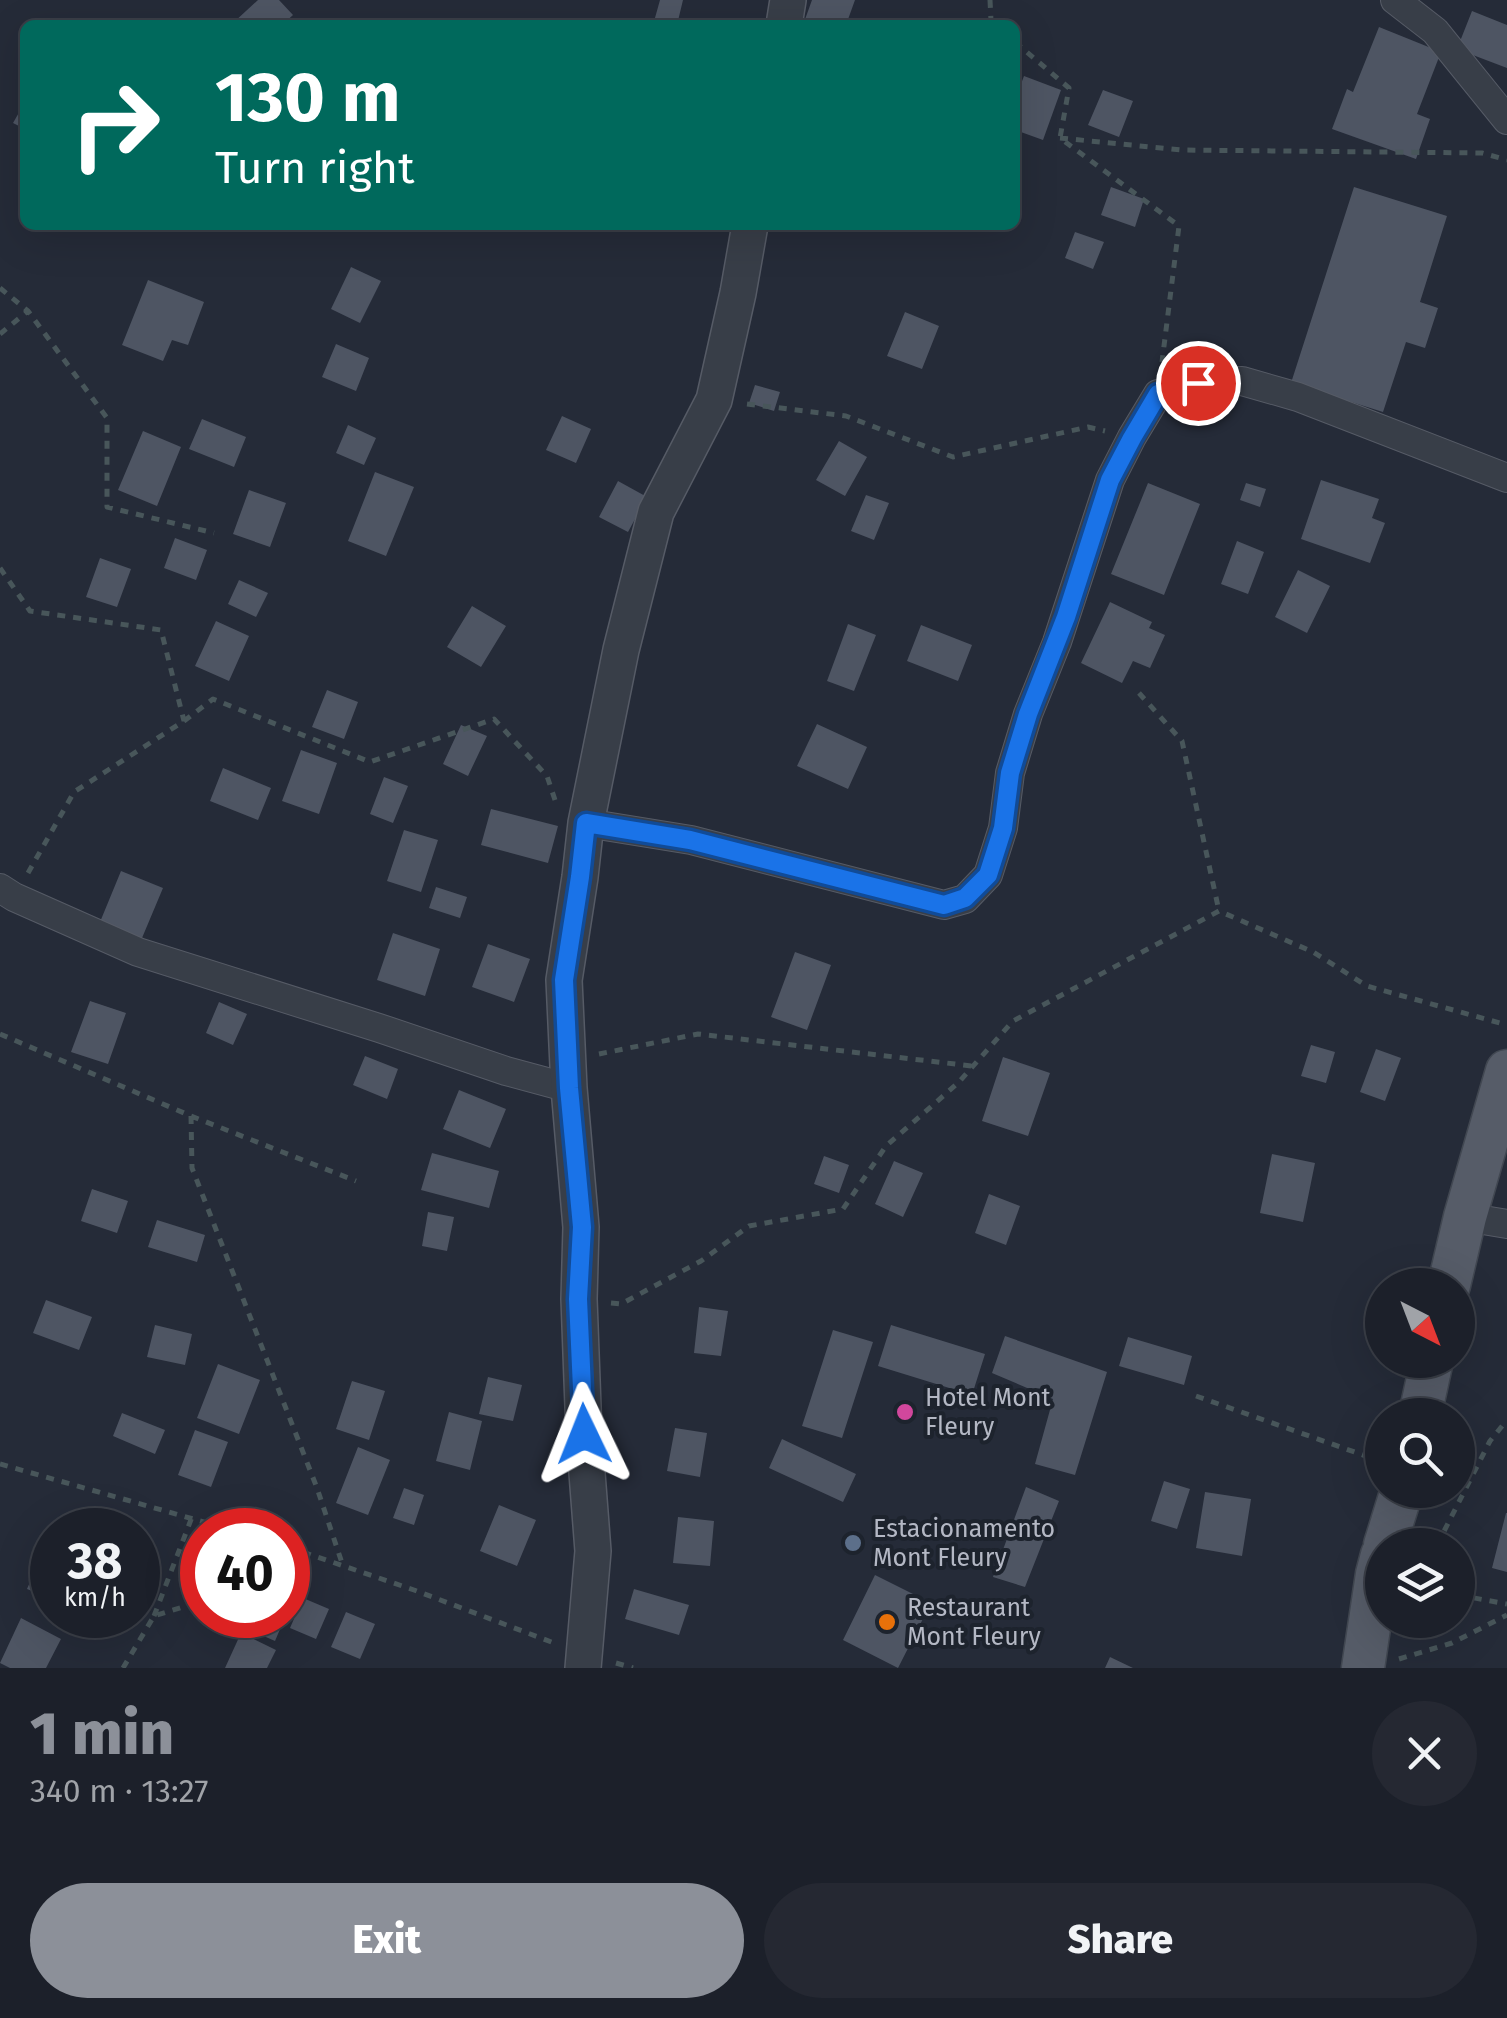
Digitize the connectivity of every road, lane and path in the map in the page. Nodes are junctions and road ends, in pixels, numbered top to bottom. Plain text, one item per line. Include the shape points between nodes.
1 (1395, 0) edge
2 (1020, 46) edge
3 (1507, 120) edge
4 (1060, 138) junction
5 (1507, 160) edge
6 (749, 230) edge
7 (0, 288) edge
8 (28, 311) junction
9 (0, 334) edge
10 (1158, 394) junction
11 (714, 400) junction
12 (1132, 438) junction
13 (1507, 478) edge
14 (214, 533) dead end
15 (0, 568) edge
16 (1139, 693) dead end
17 (184, 721) junction
18 (572, 816) junction
19 (7, 892) edge
20 (1219, 911) junction
21 (1507, 1025) edge
22 (0, 1034) edge
23 (972, 1066) junction
24 (1507, 1071) edge
25 (568, 1074) junction
26 (192, 1116) junction
27 (356, 1181) dead end
28 (1465, 1217) junction
29 (1507, 1224) edge
30 (1453, 1268) edge
31 (578, 1299) junction
32 (1196, 1396) dead end
33 (1507, 1420) edge
34 (1365, 1456) edge
35 (0, 1464) edge
36 (180, 1514) edge
37 (1446, 1528) edge
38 (180, 1548) edge
39 (310, 1555) edge
40 (343, 1566) junction
41 (1475, 1598) edge
42 (160, 1600) edge
43 (1507, 1604) edge
44 (1507, 1615) edge
45 (141, 1638) edge
46 (1367, 1638) edge
47 (585, 1662) edge
48 (123, 1668) edge
49 (632, 1668) edge
50 (1363, 1668) edge

1 - 3 street via 1435,31
2 - 4 path via 1068,88
4 - 5 path via 1180,150 1482,154
4 - 10 path via 1179,226
6 - 11 street
7 - 8 path
8 - 9 path
8 - 14 path via 107,418 107,507
10 - 12 street
10 - 13 street via 1242,381
11 - 12 path via 846,416 954,456 1088,427
11 - 18 street via 656,512
12 - 18 street via 1110,480 1028,714 988,875 965,898 944,905
15 - 17 path via 30,611 162,630
16 - 20 path via 1182,741
17 - 18 path via 213,699 370,762 494,719 547,776
17 - 19 path via 74,792
18 - 25 street via 580,877 564,980
19 - 25 street via 138,952 506,1071
20 - 21 path via 1313,952 1367,986
20 - 23 path via 1013,1021
22 - 26 path
23 - 25 path via 698,1034
23 - 31 path via 886,1146 844,1209 748,1226 701,1261 621,1304
24 - 28 main road
25 - 31 street via 582,1227
26 - 27 path
26 - 40 path via 192,1168
28 - 29 street
28 - 30 main road
31 - 47 street via 593,1550
32 - 34 path
33 - 37 path
35 - 36 path
38 - 42 path
39 - 40 path
40 - 47 path
41 - 43 path
44 - 50 path via 1452,1644
45 - 48 path
46 - 50 main road
47 - 49 path

